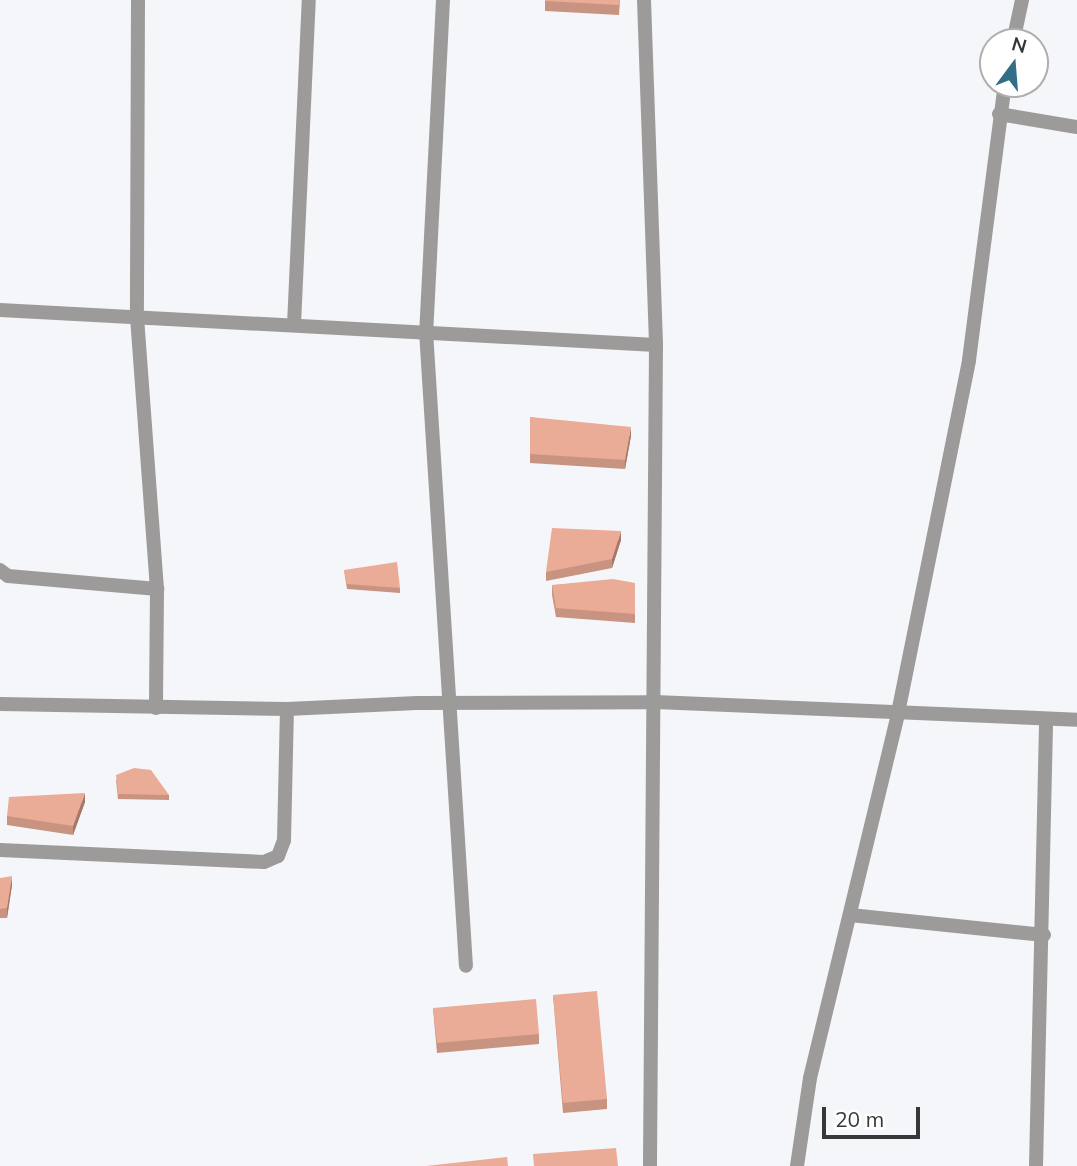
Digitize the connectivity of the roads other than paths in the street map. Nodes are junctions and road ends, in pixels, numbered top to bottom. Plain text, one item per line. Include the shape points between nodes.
1 (138, 0) edge
2 (309, 0) edge
3 (443, 0) edge
4 (645, 0) edge
5 (1022, 0) edge
6 (1016, 28) edge
7 (1002, 98) edge
8 (999, 114) junction
9 (1077, 127) edge
10 (0, 310) edge
11 (137, 317) junction
12 (293, 325) junction
13 (426, 331) junction
14 (656, 345) junction
15 (0, 570) edge
16 (157, 589) junction
17 (655, 702) junction
18 (446, 703) junction
19 (0, 704) edge
20 (156, 708) junction
21 (287, 709) junction
22 (898, 713) junction
23 (1077, 720) edge
24 (1046, 722) junction
25 (0, 850) edge
26 (850, 915) junction
27 (1044, 935) junction
28 (466, 966) dead end
29 (650, 1166) edge
30 (797, 1166) edge
31 (1035, 1166) edge

1 - 11 street
2 - 12 street
3 - 13 street
4 - 14 street
5 - 6 street
7 - 8 street
8 - 9 street
8 - 22 street via 969,360
10 - 11 street
11 - 12 street
11 - 16 street
12 - 13 street
13 - 14 street
13 - 18 street
14 - 17 street
15 - 16 street via 8,576
16 - 20 street
17 - 18 street
17 - 22 street
17 - 29 street
18 - 21 street
18 - 28 street
19 - 20 street
20 - 21 street
21 - 25 street via 284,840 278,856 264,862
22 - 24 street
22 - 26 street
23 - 24 street
24 - 27 street
26 - 27 street
26 - 30 street via 810,1078
27 - 31 street

